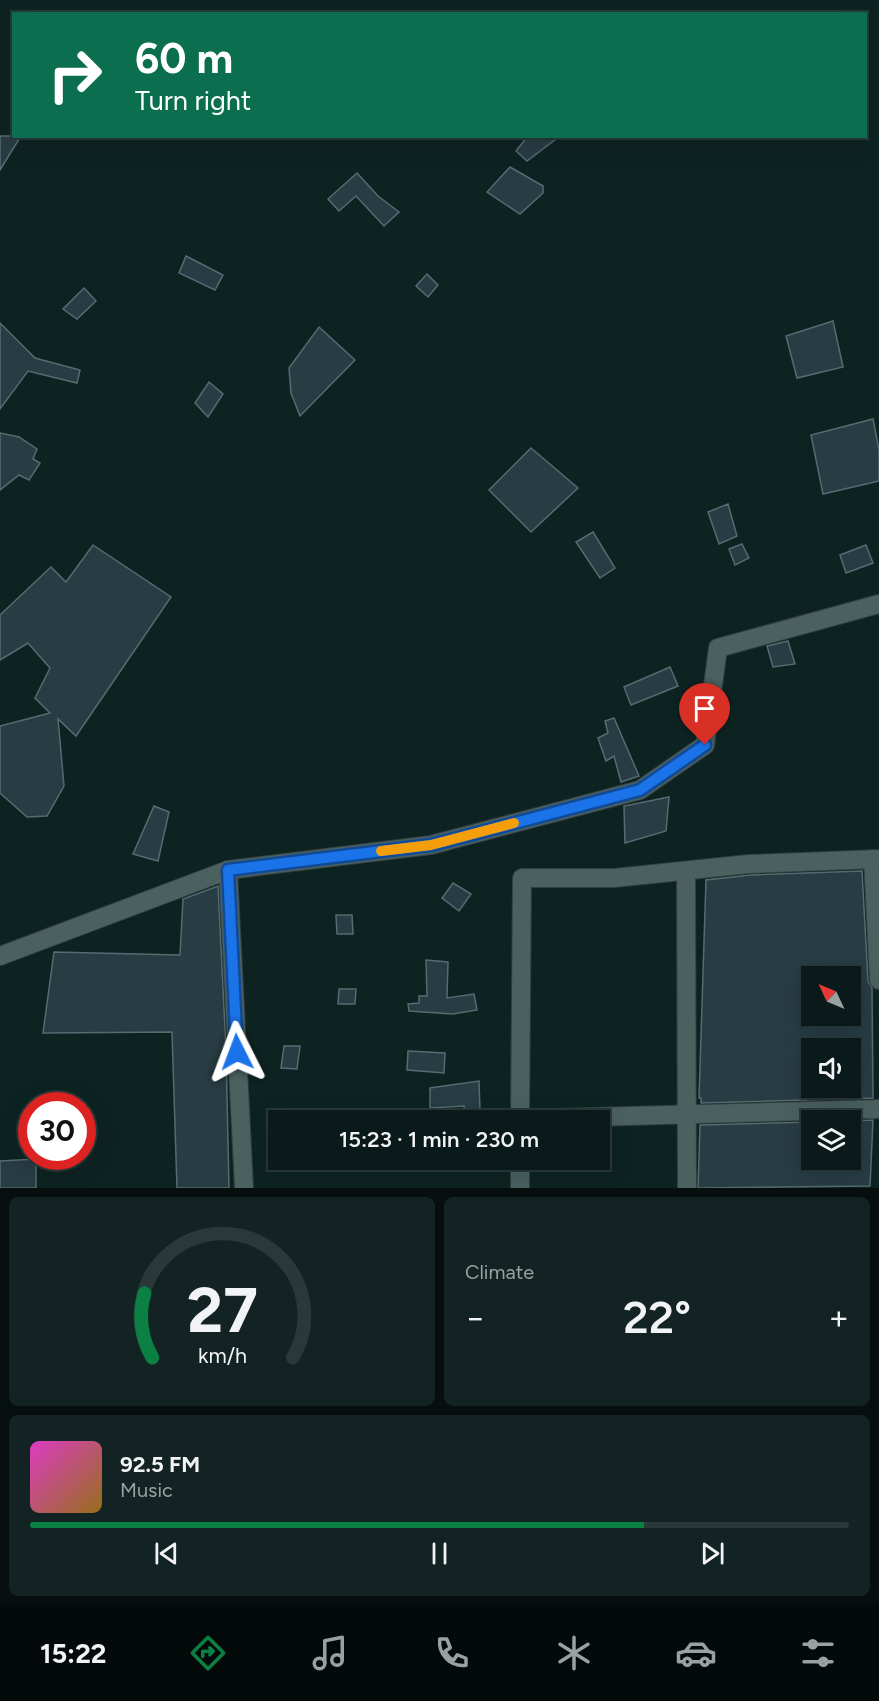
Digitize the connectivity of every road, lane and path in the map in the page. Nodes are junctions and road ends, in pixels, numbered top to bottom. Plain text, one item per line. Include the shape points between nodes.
1 (879, 604) edge
2 (876, 859) edge
3 (228, 870) junction
4 (686, 871) junction
5 (0, 956) edge
6 (879, 980) edge
7 (879, 1109) edge
8 (520, 1110) edge
9 (687, 1114) junction
10 (610, 1117) edge
11 (520, 1170) edge
12 (244, 1188) edge
13 (520, 1188) edge
14 (687, 1188) edge

1 - 3 street via 718,648 705,745 640,790 431,845
2 - 4 street via 748,864
2 - 6 street
3 - 5 street
3 - 12 street
4 - 8 street via 614,878 522,878
4 - 9 street
7 - 9 street
9 - 10 street
9 - 14 street
11 - 13 street

